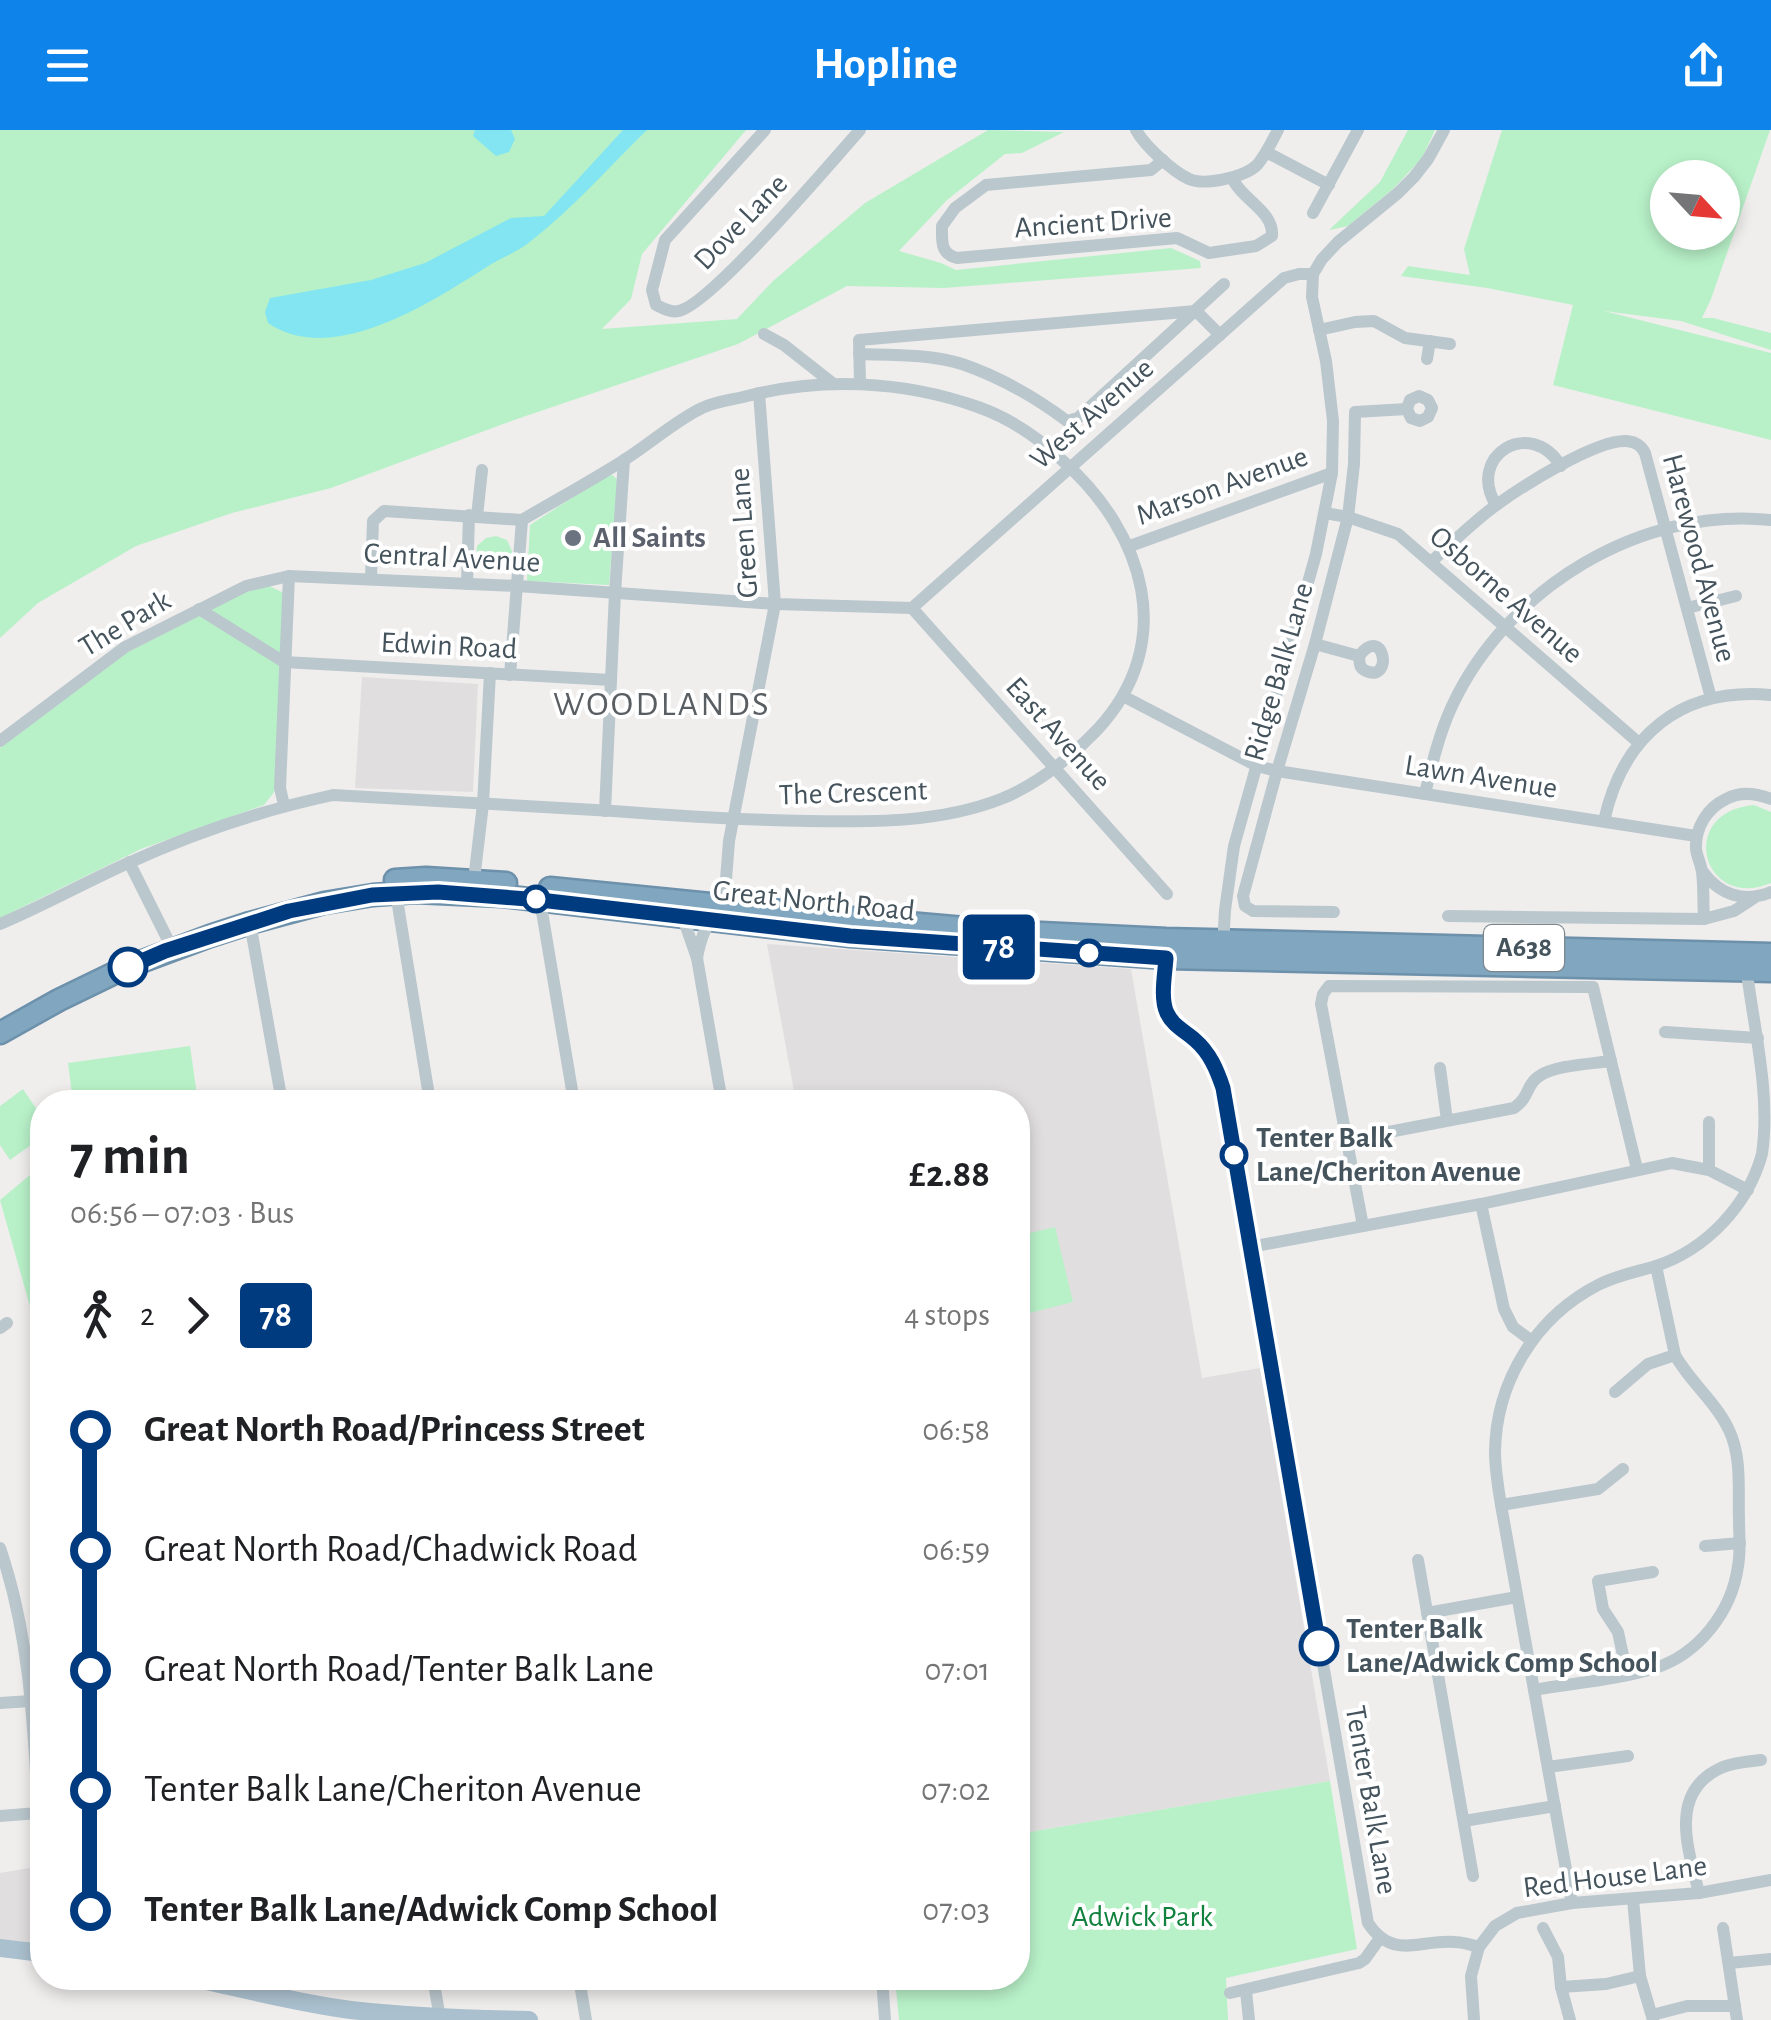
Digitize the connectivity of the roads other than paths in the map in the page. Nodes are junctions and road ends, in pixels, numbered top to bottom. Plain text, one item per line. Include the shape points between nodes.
1 (765, 130) edge
2 (860, 130) edge
3 (1136, 130) edge
4 (1278, 130) edge
5 (1358, 130) edge
6 (1444, 130) edge
7 (1266, 152) junction
8 (1163, 160) junction
9 (1232, 178) junction
10 (1329, 184) junction
11 (1313, 213) dead end
12 (1313, 274) junction
13 (1224, 284) dead end
14 (1196, 311) junction
15 (1319, 330) junction
16 (764, 334) dead end
17 (1220, 335) junction
18 (1430, 342) junction
19 (1450, 344) dead end
20 (859, 354) junction
21 (1427, 358) dead end
22 (831, 382) junction
23 (860, 383) junction
24 (759, 393) junction
25 (1407, 409) dead end
26 (624, 460) junction
27 (1560, 466) junction
28 (1070, 467) junction
29 (482, 470) dead end
30 (1332, 473) junction
31 (1496, 505) junction
32 (1325, 513) junction
33 (473, 516) junction
34 (1348, 518) junction
35 (522, 520) junction
36 (1771, 520) edge
37 (1666, 529) junction
38 (1130, 546) junction
39 (1431, 562) junction
40 (289, 576) junction
41 (371, 578) junction
42 (467, 584) junction
43 (517, 586) junction
44 (615, 593) junction
45 (1736, 596) dead end
46 (775, 604) junction
47 (912, 608) junction
48 (1687, 608) junction
49 (199, 609) junction
50 (1505, 627) junction
51 (1315, 644) junction
52 (1359, 656) dead end
53 (284, 662) junction
54 (490, 674) junction
55 (510, 675) junction
56 (611, 680) junction
57 (1771, 695) edge
58 (1123, 696) junction
59 (1711, 698) junction
60 (0, 741) edge
61 (1639, 743) junction
62 (1257, 766) junction
63 (1055, 768) junction
64 (1276, 771) junction
65 (1425, 794) junction
66 (1771, 799) edge
67 (483, 804) junction
68 (284, 805) junction
69 (605, 810) junction
70 (734, 819) junction
71 (1604, 821) junction
72 (1696, 836) junction
73 (129, 862) junction
74 (1702, 870) junction
75 (474, 880) junction
76 (395, 886) junction
77 (1167, 894) dead end
78 (1766, 895) edge
79 (540, 900) junction
80 (724, 905) junction
81 (1334, 912) dead end
82 (1448, 916) dead end
83 (683, 918) junction
84 (1704, 919) junction
85 (708, 921) junction
86 (250, 922) junction
87 (0, 924) edge
88 (167, 938) junction
89 (1154, 939) junction
90 (1180, 940) junction
91 (1223, 950) junction
92 (1771, 954) edge
93 (697, 958) junction
94 (1166, 958) junction
95 (1746, 962) junction
96 (1771, 970) edge
97 (0, 1019) edge
98 (1665, 1032) dead end
99 (0, 1033) edge
100 (1758, 1038) junction
101 (1611, 1061) junction
102 (1440, 1068) dead end
103 (1768, 1070) edge
104 (280, 1090) edge
105 (428, 1090) edge
106 (572, 1090) edge
107 (720, 1090) edge
108 (1447, 1120) junction
109 (1708, 1122) dead end
110 (1346, 1140) junction
111 (1637, 1169) junction
112 (1709, 1170) junction
113 (1748, 1190) junction
114 (1481, 1204) junction
115 (1362, 1226) junction
116 (1250, 1248) junction
117 (1656, 1266) junction
118 (1532, 1341) junction
119 (1675, 1356) junction
120 (1614, 1392) dead end
121 (1623, 1469) dead end
122 (1501, 1505) junction
123 (1740, 1543) junction
124 (1706, 1546) dead end
125 (0, 1548) edge
126 (1418, 1560) dead end
127 (1653, 1572) dead end
128 (1517, 1597) junction
129 (1427, 1612) junction
130 (1628, 1674) junction
131 (30, 1677) edge
132 (1534, 1690) junction
133 (30, 1701) edge
134 (0, 1703) edge
135 (1628, 1756) dead end
136 (1760, 1760) dead end
137 (1548, 1767) junction
138 (1555, 1806) junction
139 (30, 1814) edge
140 (0, 1816) edge
141 (1464, 1821) junction
142 (1473, 1876) dead end
143 (1771, 1880) edge
144 (1699, 1893) junction
145 (1632, 1899) junction
146 (1572, 1904) junction
147 (1543, 1928) dead end
148 (1724, 1928) dead end
149 (1380, 1938) junction
150 (1479, 1947) junction
151 (0, 1948) edge
152 (30, 1952) edge
153 (1771, 1959) edge
154 (1729, 1963) junction
155 (1640, 1976) junction
156 (1561, 1987) junction
157 (245, 1990) edge
158 (435, 1990) edge
159 (581, 1990) edge
160 (883, 1990) edge
161 (1246, 1991) junction
162 (1230, 1994) dead end
163 (1736, 2013) edge
164 (440, 2018) edge
165 (1652, 2018) edge
166 (529, 2020) edge
167 (586, 2020) edge
168 (885, 2020) edge
169 (1249, 2020) edge
170 (1474, 2020) edge
171 (1570, 2020) edge

1 - 2 street, Dove Lane via 665,240 652,290 656,305 680,312 698,301
3 - 8 street
4 - 7 street
5 - 10 street
6 - 12 street via 1414,176 1338,242
7 - 9 street
7 - 10 street
8 - 9 street via 1197,182
8 - 9 street, Ancient Drive via 1151,170 986,185 942,226 943,248 957,258 1177,238 1209,252 1256,246 1272,236 1271,220
10 - 11 street
12 - 15 street, Ridge Balk Lane
12 - 17 street, West Avenue via 1284,278
13 - 14 street
14 - 17 street
14 - 20 street via 859,340
14 - 20 street via 1078,418 1066,421 1041,401 960,363
15 - 18 street via 1374,321 1399,336
15 - 30 street, Ridge Balk Lane via 1333,421
16 - 22 street
17 - 28 street, West Avenue
18 - 19 street
18 - 21 street
20 - 23 street
22 - 23 street, The Crescent
22 - 24 street, The Crescent
23 - 28 street, The Crescent via 980,407
24 - 26 street, The Crescent via 702,408
24 - 46 street, Green Lane
25 - 34 street, Ridge Balk Lane via 1355,412
26 - 35 street, The Crescent
26 - 44 street
27 - 31 street
27 - 31 street via 1534,443 1511,445 1488,472
27 - 37 street, Harewood Avenue via 1615,442 1642,446
28 - 38 street, The Crescent
28 - 47 street, West Avenue
29 - 33 street
30 - 32 street, Ridge Balk Lane
30 - 38 street, Marson Avenue
31 - 39 street
32 - 34 street, Osborne Avenue
32 - 62 street, Ridge Balk Lane
33 - 35 street
33 - 41 street via 384,511 374,521
33 - 42 street
34 - 39 street, Osborne Avenue via 1398,534
34 - 51 street, Ridge Balk Lane
35 - 43 street
36 - 37 street via 1712,520
37 - 48 street, Harewood Avenue
37 - 50 street via 1578,566
38 - 58 street, The Crescent via 1144,624
39 - 50 street, Osborne Avenue
40 - 41 street, Central Avenue
40 - 49 street, The Park via 246,586
40 - 53 street
41 - 42 street, Central Avenue
42 - 43 street, Central Avenue
43 - 44 street, Central Avenue
43 - 55 street
44 - 46 street, Central Avenue
44 - 56 street
45 - 48 street
46 - 47 street, Central Avenue
46 - 70 street, Green Lane
47 - 63 street, East Avenue
48 - 59 street, Harewood Avenue
49 - 53 street
49 - 60 street, The Park via 124,648
50 - 61 street, Osborne Avenue
50 - 65 street via 1453,704
51 - 52 street
51 - 64 street, Ridge Balk Lane
53 - 54 street, Edwin Road
53 - 68 street
54 - 55 street, Edwin Road
54 - 67 street
55 - 56 street, Edwin Road
56 - 69 street
57 - 59 street
58 - 62 street, Lawn Avenue
58 - 63 street, The Crescent
59 - 61 street via 1672,716
61 - 71 street via 1610,793
62 - 64 street, Lawn Avenue
62 - 91 street, Ridge Balk Lane via 1230,866
63 - 70 street, The Crescent via 1000,800 929,818
63 - 77 street, East Avenue
64 - 65 street, Lawn Avenue
64 - 81 street, Ridge Balk Lane via 1245,906
65 - 71 street, Lawn Avenue
66 - 72 street via 1750,793 1715,804
67 - 68 street, The Crescent via 333,795
67 - 69 street, The Crescent
67 - 75 street
68 - 73 street
69 - 70 street, The Crescent
70 - 80 street, Green Lane
71 - 72 street, Lawn Avenue
72 - 74 street
73 - 87 street
73 - 88 street
74 - 78 street via 1724,892
74 - 84 street
75 - 76 highway, Great North Road / A638 via 426,878
75 - 80 highway, Great North Road / A638
76 - 79 highway, Great North Road / A638
76 - 86 highway, Great North Road / A638
76 - 88 highway, Great North Road / A638 via 334,888
76 - 105 street
78 - 84 street
79 - 83 highway, Great North Road / A638
79 - 106 street
80 - 85 street
80 - 89 highway, Great North Road / A638
82 - 84 street
83 - 85 highway, Great North Road / A638
83 - 93 street
85 - 93 street
85 - 94 highway, Great North Road / A638
86 - 99 highway, Great North Road / A638 via 128,967
86 - 104 street
88 - 97 highway, Great North Road / A638 via 81,974
89 - 90 highway, Great North Road / A638
89 - 94 street
90 - 91 highway, Great North Road / A638
90 - 94 street
91 - 94 highway, Great North Road / A638
91 - 95 highway, Great North Road / A638
92 - 95 highway, Great North Road / A638
93 - 107 street
94 - 116 street, Tenter Balk Lane via 1167,1014 1206,1052 1223,1088
95 - 96 highway, Great North Road / A638
95 - 100 street
98 - 100 street
100 - 103 street
101 - 108 street via 1549,1070 1514,1108
101 - 110 street via 1593,986 1329,986 1321,1004
101 - 111 street
102 - 108 street
103 - 113 street via 1768,1123
108 - 110 street
109 - 112 street
110 - 115 street
111 - 112 street via 1672,1163
111 - 114 street
112 - 113 street
113 - 117 street via 1706,1239
114 - 115 street
114 - 118 street via 1504,1309
115 - 116 street
116 - 149 street, Tenter Balk Lane via 1364,1910
117 - 118 street via 1625,1273 1572,1300
117 - 119 street
118 - 122 street via 1497,1423
119 - 120 street via 1648,1364
119 - 123 street via 1735,1445
121 - 122 street via 1598,1489
122 - 128 street
123 - 124 street
123 - 130 street via 1733,1589 1713,1626 1671,1661
125 - 131 street
126 - 129 street
127 - 130 street via 1598,1581
128 - 129 street
128 - 132 street
129 - 141 street
130 - 132 street
132 - 137 street
133 - 134 street
135 - 137 street
136 - 144 street via 1714,1771 1692,1794 1685,1828
137 - 138 street
138 - 141 street
138 - 146 street
139 - 140 street
141 - 142 street
143 - 144 street, Red House Lane
144 - 145 street, Red House Lane
145 - 146 street, Red House Lane
145 - 155 street
146 - 150 street, Red House Lane via 1517,1913
147 - 156 street via 1558,1957
148 - 154 street
149 - 150 street, Tenter Balk Lane via 1398,1946
149 - 161 street via 1359,1963
150 - 170 street via 1471,1976
151 - 152 main road
153 - 154 street
154 - 163 street
155 - 156 street
155 - 165 street
156 - 171 street
157 - 164 main road
158 - 164 street
159 - 167 street
160 - 168 street
161 - 162 street
161 - 169 street
163 - 165 street via 1687,2006
164 - 166 main road

